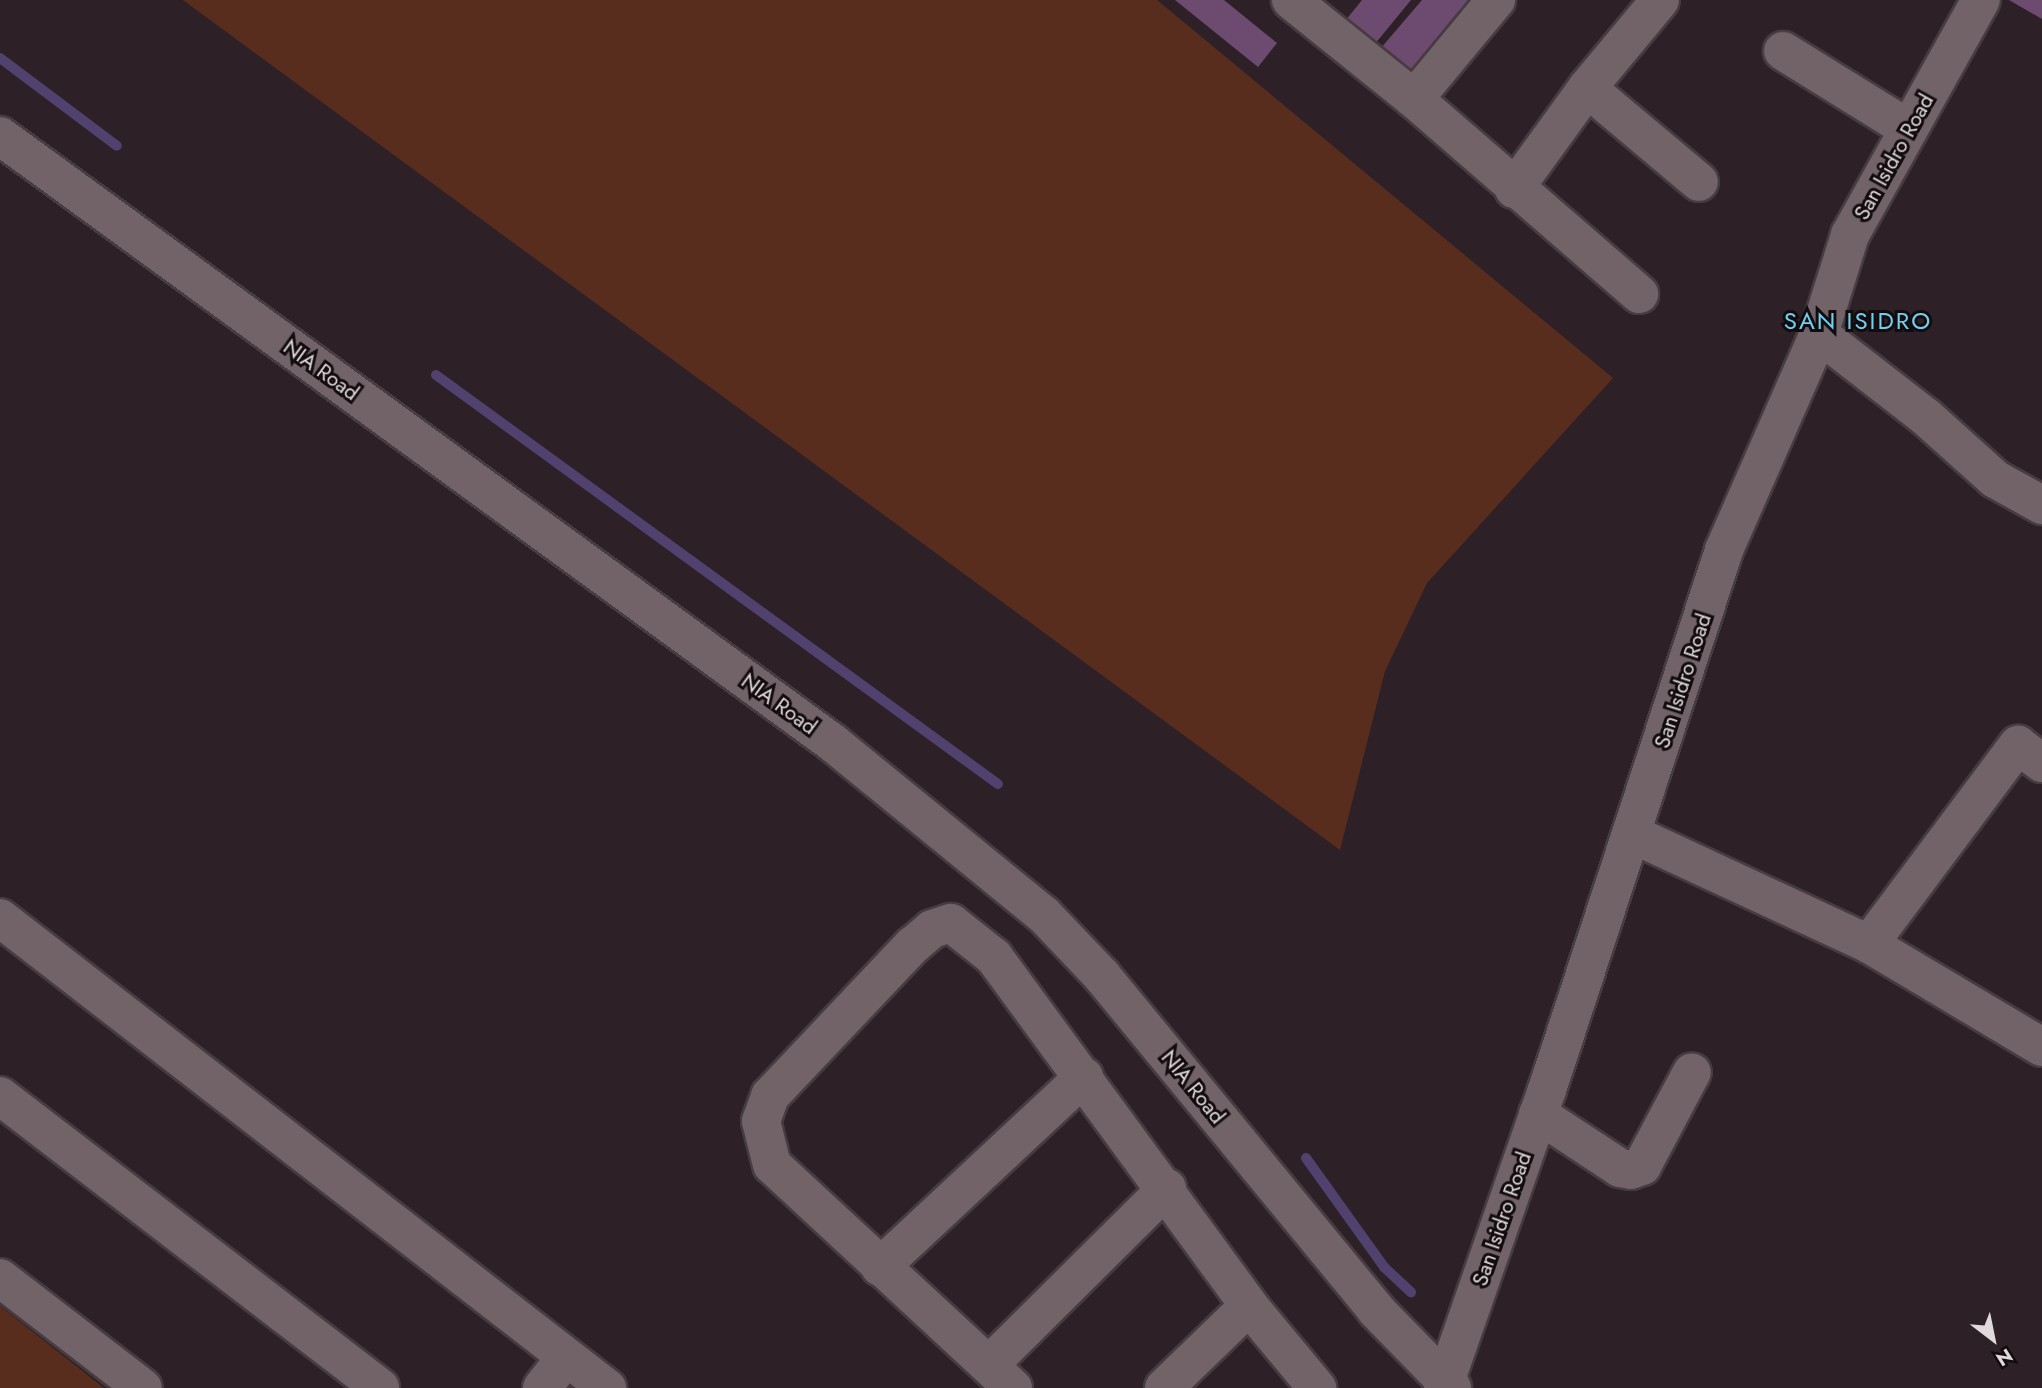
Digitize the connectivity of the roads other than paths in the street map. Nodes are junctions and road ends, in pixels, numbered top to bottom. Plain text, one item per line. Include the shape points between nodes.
1 (1496, 0) edge
2 (1660, 0) edge
3 (1981, 0) edge
4 (1308, 5) edge
5 (1783, 51) dead end
6 (1587, 88) junction
7 (1413, 99) junction
8 (1909, 129) junction
9 (0, 136) edge
10 (1699, 182) dead end
11 (1514, 189) junction
12 (1639, 294) dead end
13 (1819, 334) junction
14 (2042, 505) edge
15 (2042, 763) edge
16 (1632, 834) junction
17 (0, 918) edge
18 (1869, 944) junction
19 (2042, 1046) edge
20 (1692, 1072) dead end
21 (1084, 1077) junction
22 (0, 1096) edge
23 (1538, 1114) junction
24 (1167, 1188) junction
25 (880, 1267) junction
26 (0, 1278) edge
27 (1249, 1307) junction
28 (566, 1357) junction
29 (1001, 1376) edge
30 (1446, 1386) edge
31 (143, 1388) edge
32 (380, 1388) edge
33 (542, 1388) edge
34 (607, 1388) edge
35 (1164, 1388) edge
36 (1317, 1388) edge

1 - 7 street
2 - 6 street
3 - 8 street, San Isidro Road
4 - 7 street
5 - 8 street
6 - 10 street
6 - 11 street
7 - 11 street
8 - 13 street, San Isidro Road via 1850,235
9 - 30 street, NIA Road via 833,743 1033,906 1102,976 1376,1310
11 - 12 street
13 - 14 street via 1926,417 1995,479
13 - 16 street, San Isidro Road via 1724,550
15 - 18 street via 2018,744
16 - 18 street
16 - 23 street, San Isidro Road
17 - 28 street
18 - 19 street
20 - 23 street via 1642,1166 1631,1170 1620,1168
21 - 24 street
21 - 25 street
21 - 25 street via 993,957 951,923 932,929 912,946 770,1096 761,1121 772,1165
22 - 32 street
23 - 30 street, San Isidro Road
24 - 27 street
24 - 29 street
25 - 29 street
26 - 31 street
27 - 35 street
27 - 36 street
28 - 33 street
28 - 34 street

